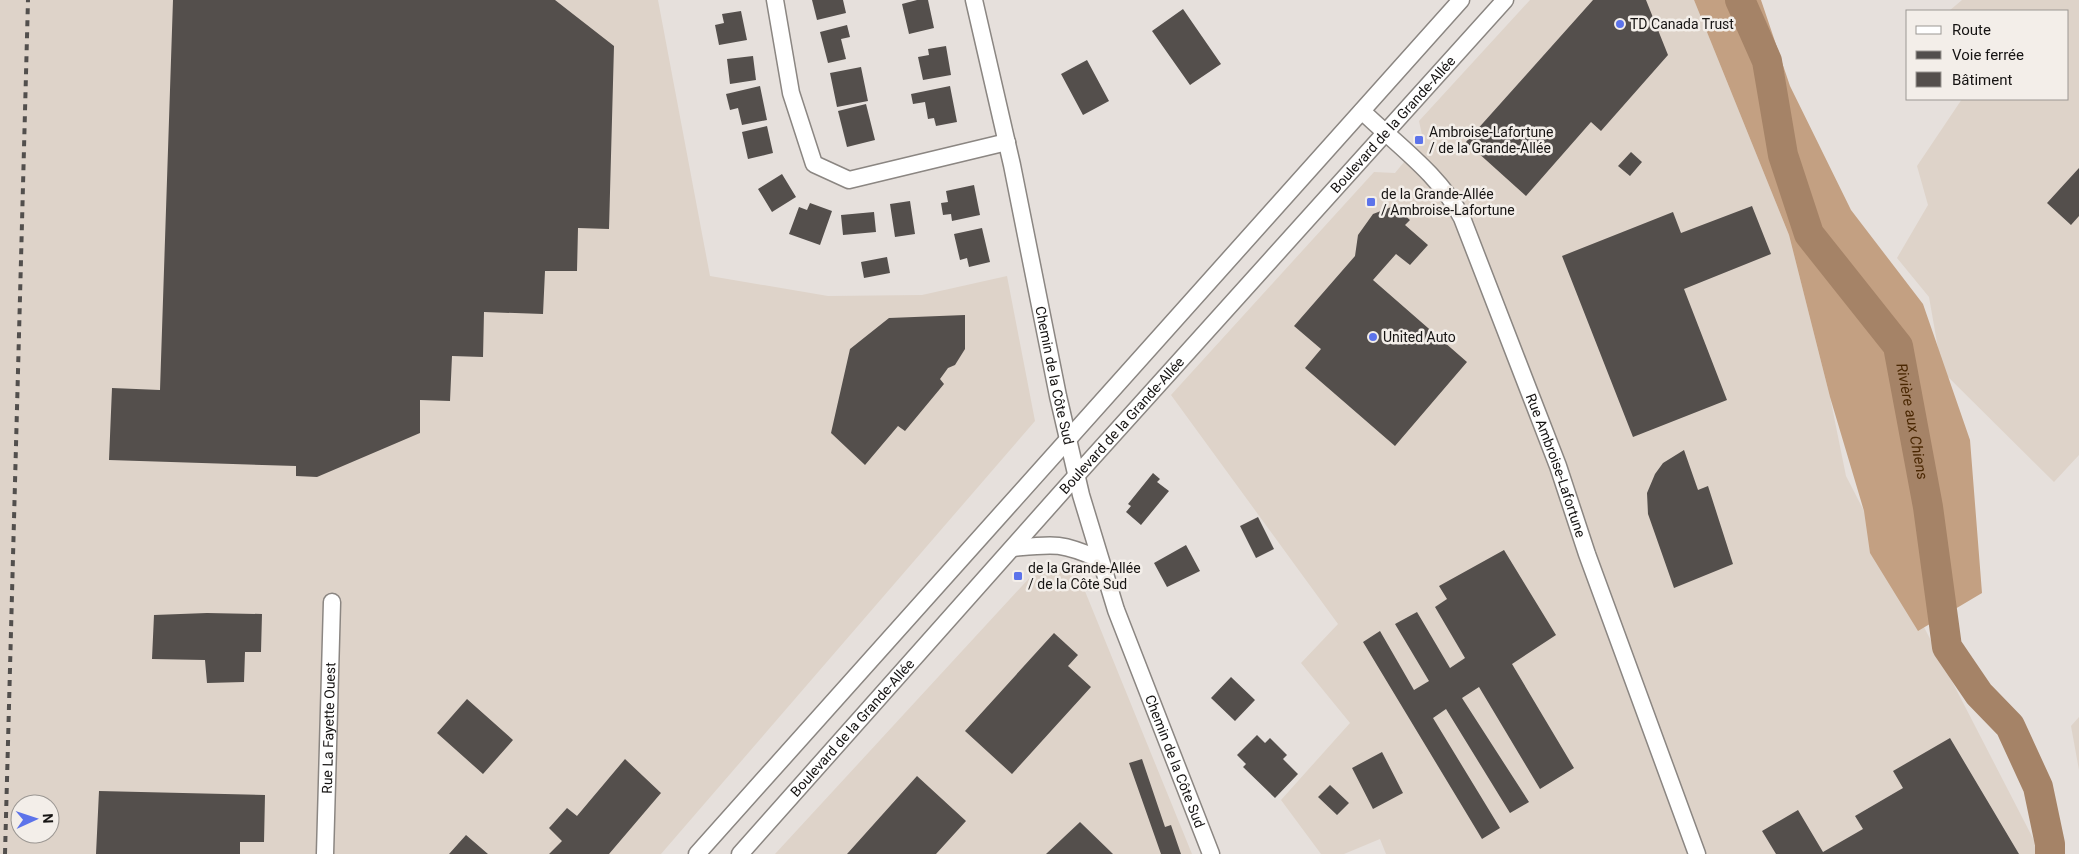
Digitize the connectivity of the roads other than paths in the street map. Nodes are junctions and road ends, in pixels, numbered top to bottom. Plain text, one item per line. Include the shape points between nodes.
1 (775, 0) edge
2 (974, 0) edge
3 (1461, 0) edge
4 (1505, 0) edge
5 (1362, 111) junction
6 (1385, 133) junction
7 (1007, 142) junction
8 (1068, 440) junction
9 (1076, 476) junction
10 (1013, 548) junction
11 (1099, 559) junction
12 (332, 602) dead end
13 (325, 854) edge
14 (697, 854) edge
15 (740, 854) edge
16 (1211, 854) edge
17 (1698, 854) edge

1 - 7 street via 791,93 814,164 850,180
2 - 7 street, Chemin de la Côte Sud
3 - 5 street
4 - 6 street, Boulevard de la Grande-Allée
5 - 6 street, Rue Ambroise-Lafortune
5 - 8 street
6 - 9 street, Boulevard de la Grande-Allée
6 - 17 street, Rue Ambroise-Lafortune via 1440,186 1462,218 1558,466 1587,554
7 - 8 street, Chemin de la Côte Sud
8 - 9 street, Chemin de la Côte Sud
8 - 14 street
9 - 10 street, Boulevard de la Grande-Allée
9 - 11 street, Chemin de la Côte Sud
10 - 11 street via 1050,544 1068,546
10 - 15 street, Boulevard de la Grande-Allée
11 - 16 street, Chemin de la Côte Sud
12 - 13 street, Rue La Fayette Ouest

